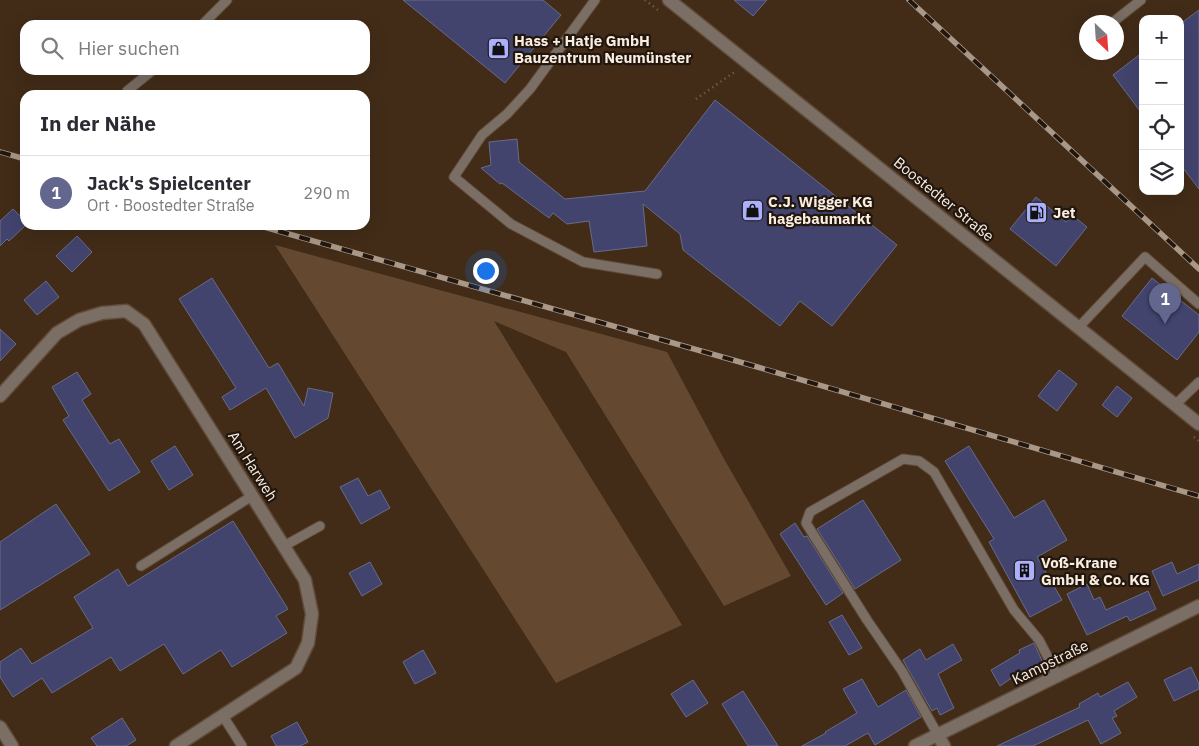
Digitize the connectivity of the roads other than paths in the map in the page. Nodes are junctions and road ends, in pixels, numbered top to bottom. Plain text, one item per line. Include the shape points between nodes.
1 (227, 0) edge
2 (595, 0) edge
3 (669, 0) edge
4 (1141, 0) edge
5 (1122, 15) edge
6 (207, 20) edge
7 (147, 75) edge
8 (128, 90) edge
9 (657, 274) dead end
10 (1199, 304) edge
11 (1079, 327) junction
12 (1199, 382) edge
13 (0, 396) edge
14 (1175, 405) junction
15 (1199, 424) edge
16 (252, 496) junction
17 (320, 526) dead end
18 (284, 546) junction
19 (141, 566) dead end
20 (1199, 606) edge
21 (1058, 677) junction
22 (223, 716) junction
23 (0, 727) edge
24 (941, 740) edge
25 (12, 746) edge
26 (176, 746) edge
27 (242, 746) edge
28 (915, 746) edge

1 - 6 lane
2 - 9 lane via 530,89 482,135 454,177 511,224 582,262
3 - 11 street, Boostedter Straße
4 - 5 lane
7 - 8 lane
10 - 11 lane via 1145,257
11 - 14 street, Boostedter Straße
12 - 14 lane
13 - 16 street, Am Harweh via 57,333 79,320 102,313 126,311 144,324
14 - 15 street, Boostedter Straße
16 - 18 street, Am Harweh
16 - 19 lane
17 - 18 lane
18 - 22 street, Am Harweh via 305,580 312,614 308,643 296,668
20 - 21 street, Kampstraße
21 - 24 street, Kampstraße
21 - 24 lane via 1039,640 1014,610 934,472 919,461 903,458 810,512 806,524 902,671
22 - 26 street, Am Harweh
22 - 27 lane
23 - 25 street
24 - 28 street, Kampstraße

